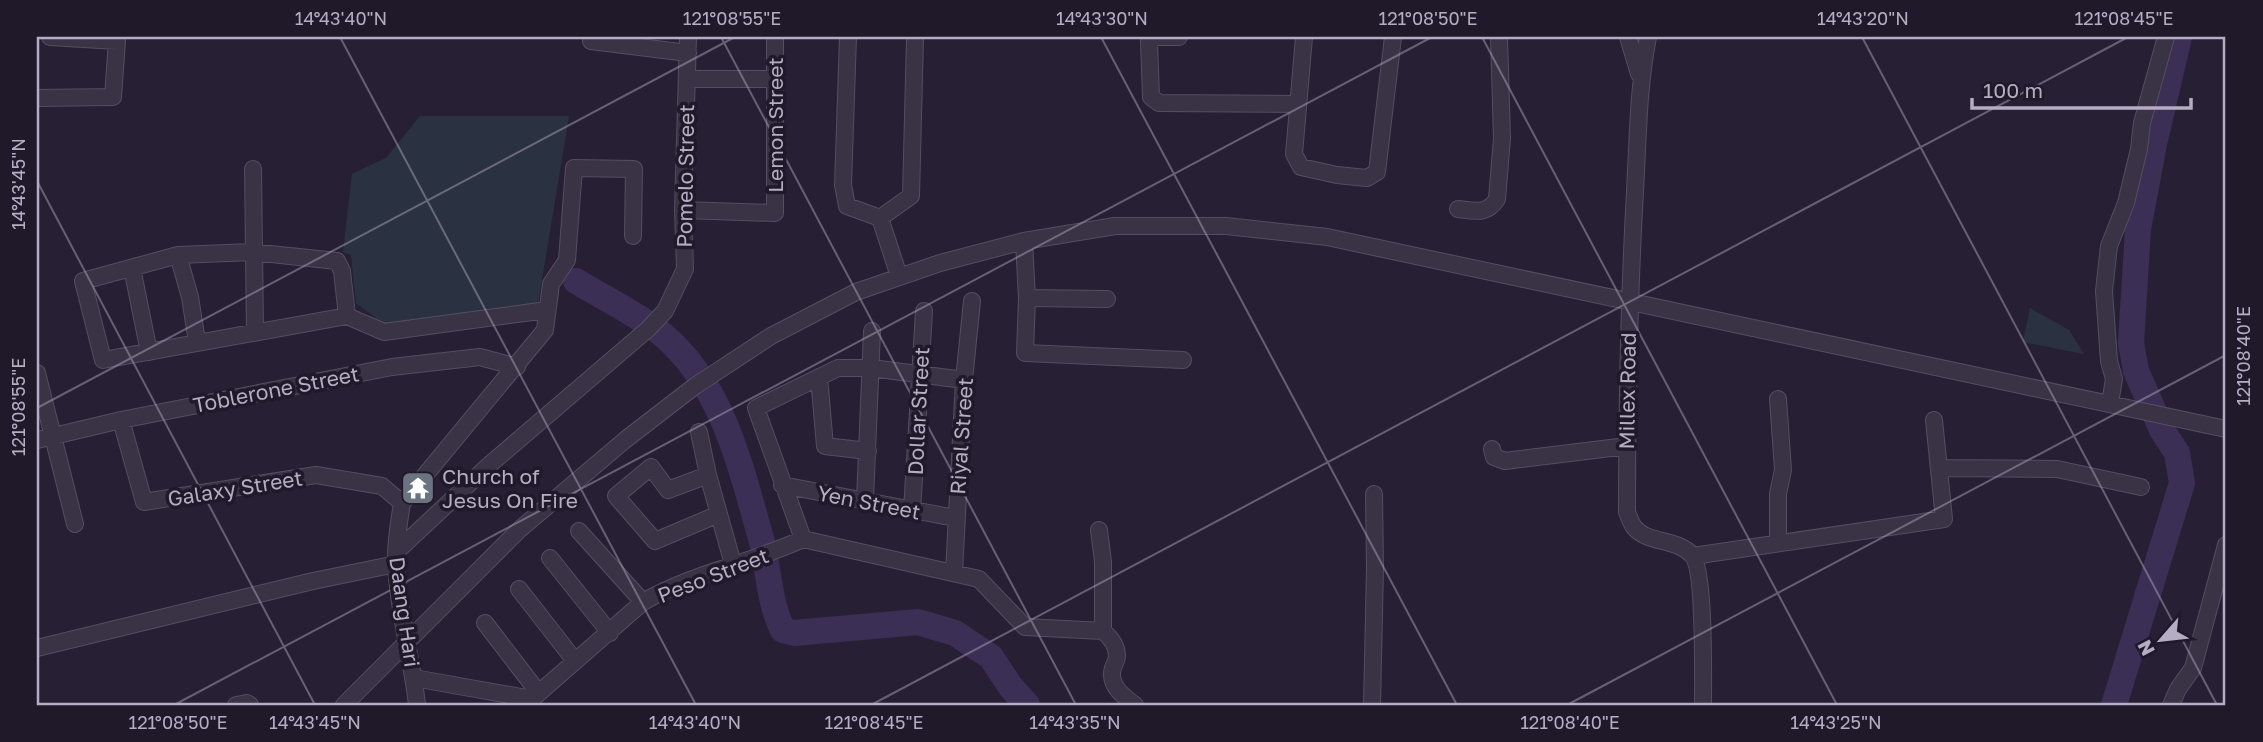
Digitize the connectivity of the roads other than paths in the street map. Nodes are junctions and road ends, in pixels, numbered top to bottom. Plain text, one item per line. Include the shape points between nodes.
1 (50, 37) edge
2 (591, 37) edge
3 (775, 37) edge
4 (848, 37) edge
5 (915, 37) edge
6 (1179, 37) edge
7 (1304, 37) edge
8 (1393, 37) edge
9 (1499, 37) edge
10 (1628, 37) edge
11 (1648, 37) edge
12 (2166, 37) edge
13 (653, 42) edge
14 (688, 45) edge
15 (1640, 77) junction
16 (687, 79) junction
17 (775, 79) junction
18 (37, 98) edge
19 (1298, 104) junction
20 (253, 169) dead end
21 (1458, 209) dead end
22 (683, 210) junction
23 (880, 218) junction
24 (633, 236) dead end
25 (1024, 241) junction
26 (252, 252) junction
27 (178, 255) junction
28 (132, 268) junction
29 (899, 276) junction
30 (1027, 298) junction
31 (1107, 299) dead end
32 (1629, 300) junction
33 (972, 301) dead end
34 (547, 310) junction
35 (924, 311) dead end
36 (347, 316) junction
37 (872, 331) dead end
38 (255, 333) junction
39 (198, 342) junction
40 (149, 352) junction
41 (1183, 360) dead end
42 (517, 367) junction
43 (871, 368) junction
44 (37, 373) edge
45 (920, 376) junction
46 (819, 377) junction
47 (964, 380) junction
48 (1778, 400) dead end
49 (2113, 403) junction
50 (121, 419) junction
51 (1934, 420) dead end
52 (2224, 428) edge
53 (699, 432) dead end
54 (45, 438) edge
55 (1626, 446) junction
56 (1492, 449) dead end
57 (868, 451) junction
58 (1940, 468) junction
59 (708, 475) junction
60 (782, 485) junction
61 (2141, 486) dead end
62 (1374, 494) dead end
63 (866, 500) junction
64 (402, 503) junction
65 (912, 511) junction
66 (719, 514) junction
67 (956, 518) junction
68 (75, 524) dead end
69 (1099, 530) dead end
70 (579, 531) dead end
71 (803, 539) junction
72 (1779, 543) junction
73 (2226, 545) edge
74 (1693, 556) junction
75 (396, 558) junction
76 (550, 558) dead end
77 (733, 564) junction
78 (954, 572) junction
79 (519, 589) dead end
80 (643, 602) junction
81 (485, 623) dead end
82 (1102, 631) junction
83 (610, 633) junction
84 (406, 644) junction
85 (37, 648) edge
86 (575, 661) junction
87 (414, 678) junction
88 (535, 699) edge
89 (344, 705) edge
90 (417, 705) edge
91 (1135, 705) edge
92 (1372, 705) edge
93 (1703, 705) edge
94 (2171, 705) edge

1 - 18 street via 117,41 113,97
2 - 13 street via 591,41
3 - 17 street, Lemon Street
4 - 23 street via 843,185 847,206
5 - 23 street via 911,195
6 - 19 street via 1155,37 1149,42 1151,97 1159,103
7 - 19 street
8 - 19 street via 1377,172 1367,178 1301,167 1294,154
9 - 21 street via 1502,138 1497,199 1483,212
10 - 15 street
11 - 15 street, Millex Road
12 - 49 street via 2126,202 2109,246 2104,291
13 - 14 street
14 - 16 street, Pomelo Street
15 - 32 street, Millex Road
16 - 17 street
16 - 22 street, Pomelo Street
17 - 22 street, Lemon Street via 775,213
20 - 26 street
22 - 75 street, Pomelo Street via 685,269 665,311 488,466
23 - 29 street
24 - 34 street via 634,169 574,168 567,260 551,284
25 - 29 street
25 - 30 street
25 - 32 street via 1115,226 1226,226 1327,237
26 - 27 street
26 - 36 street via 337,261
26 - 38 street
27 - 28 street
27 - 39 street
28 - 40 street
28 - 40 street via 83,281 103,360
29 - 84 street via 771,335 701,382 519,530
30 - 31 street
30 - 41 street via 1025,353
32 - 49 street
32 - 55 street, Millex Road
33 - 47 street, Riyal Street
34 - 36 street via 384,332
34 - 42 street via 545,330
35 - 45 street, Dollar Street
36 - 38 street
37 - 43 street
38 - 39 street
39 - 40 street
42 - 50 street, Toblerone Street via 480,358 392,367
42 - 64 street
43 - 45 street
43 - 46 street via 838,368
43 - 57 street
44 - 54 street
45 - 47 street
45 - 65 street, Dollar Street
46 - 57 street via 825,446
46 - 60 street via 756,408
47 - 67 street, Riyal Street
48 - 72 street via 1783,470 1778,494
49 - 52 street
50 - 54 street, Toblerone Street
50 - 64 street, Galaxy Street via 145,502 316,475 382,486
51 - 58 street
53 - 59 street
54 - 68 street
55 - 56 street via 1505,461 1494,457
55 - 74 street, Millex Road via 1627,512 1634,528
57 - 63 street
58 - 61 street via 2057,469
58 - 72 street via 1944,519
59 - 66 street
59 - 66 street via 668,489 651,467 616,496 655,541
60 - 63 street, Yen Street
60 - 71 street
62 - 92 street
63 - 65 street, Yen Street
64 - 75 street, Daang Hari
65 - 67 street, Yen Street
66 - 77 street
67 - 78 street, Riyal Street
69 - 82 street
70 - 80 street
71 - 77 street, Peso Street
71 - 78 street
72 - 74 street
73 - 94 street via 2193,668
74 - 93 street via 1701,594
75 - 84 street, Daang Hari
75 - 85 street
76 - 83 street
77 - 80 street, Peso Street
78 - 82 street via 979,579 1025,627
79 - 86 street
80 - 83 street, Peso Street
81 - 88 street
82 - 91 street via 1111,638 1117,656 1112,673 1115,686
83 - 86 street, Peso Street
84 - 87 street, Daang Hari
84 - 89 street
86 - 88 street, Peso Street
87 - 88 street, Daang Hari
87 - 90 street, Daang Hari

